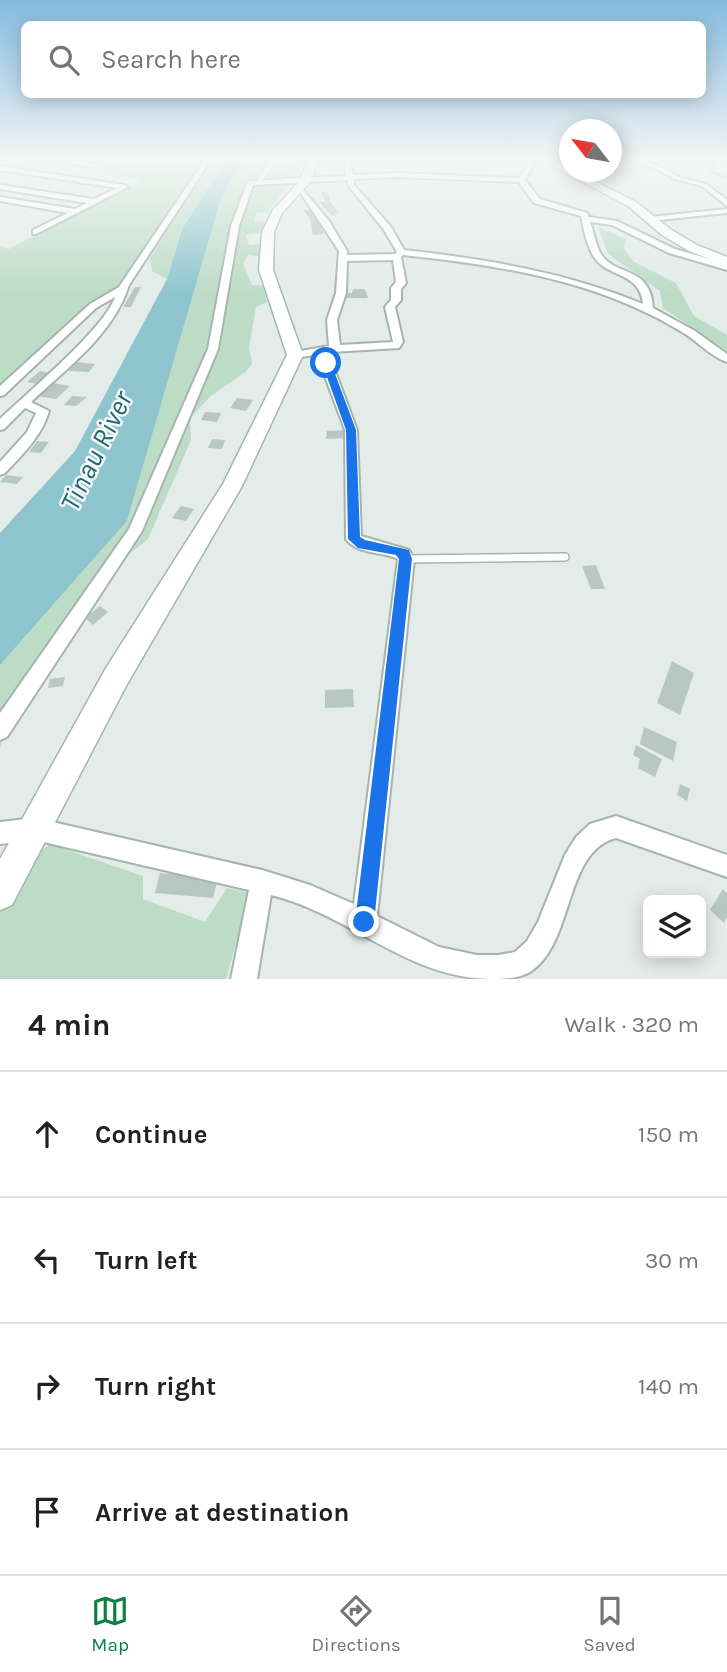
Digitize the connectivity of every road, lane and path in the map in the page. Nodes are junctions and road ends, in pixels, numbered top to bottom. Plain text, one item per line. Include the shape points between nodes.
1 (28, 204) edge
2 (93, 204) edge
3 (179, 204) edge
4 (242, 204) edge
5 (284, 204) edge
6 (313, 204) edge
7 (366, 204) edge
8 (547, 204) edge
9 (631, 204) edge
10 (727, 211) edge
11 (77, 212) junction
12 (584, 219) junction
13 (650, 219) junction
14 (36, 232) dead end
15 (399, 255) junction
16 (343, 258) junction
17 (727, 265) edge
18 (122, 289) junction
19 (648, 308) junction
20 (330, 349) junction
21 (295, 355) junction
22 (727, 359) edge
23 (0, 392) edge
24 (22, 403) junction
25 (0, 426) edge
26 (0, 470) edge
27 (565, 556) dead end
28 (406, 559) junction
29 (0, 730) edge
30 (35, 829) junction
31 (2, 837) edge
32 (727, 866) edge
33 (262, 881) junction
34 (0, 893) edge
35 (364, 922) junction
36 (244, 979) edge

1 - 11 street
2 - 11 street
3 - 18 street
4 - 29 street via 213,349 135,531
5 - 21 street via 268,232 266,270
6 - 16 street
7 - 15 street via 388,229
8 - 12 street via 581,213
9 - 13 street
10 - 13 street
11 - 14 street
12 - 17 street via 614,223 672,251
12 - 19 street via 598,257 642,284 649,294
13 - 17 street
15 - 16 street
15 - 19 street via 468,258 571,280
15 - 20 street via 401,284 390,307 398,342 395,346
16 - 20 street
18 - 23 street via 93,306
18 - 24 street via 118,304 101,328
19 - 22 street
20 - 21 street
20 - 28 street via 326,363 351,430 354,539 362,545 398,551
21 - 30 street via 232,486 116,677
24 - 25 street
24 - 26 street via 43,415
27 - 28 lane
28 - 35 street
30 - 31 street
30 - 33 street
30 - 34 street
32 - 35 street via 616,827 604,827 586,841 573,861 540,946 500,975 481,979 452,974 429,963
33 - 35 street via 313,897
33 - 36 street

